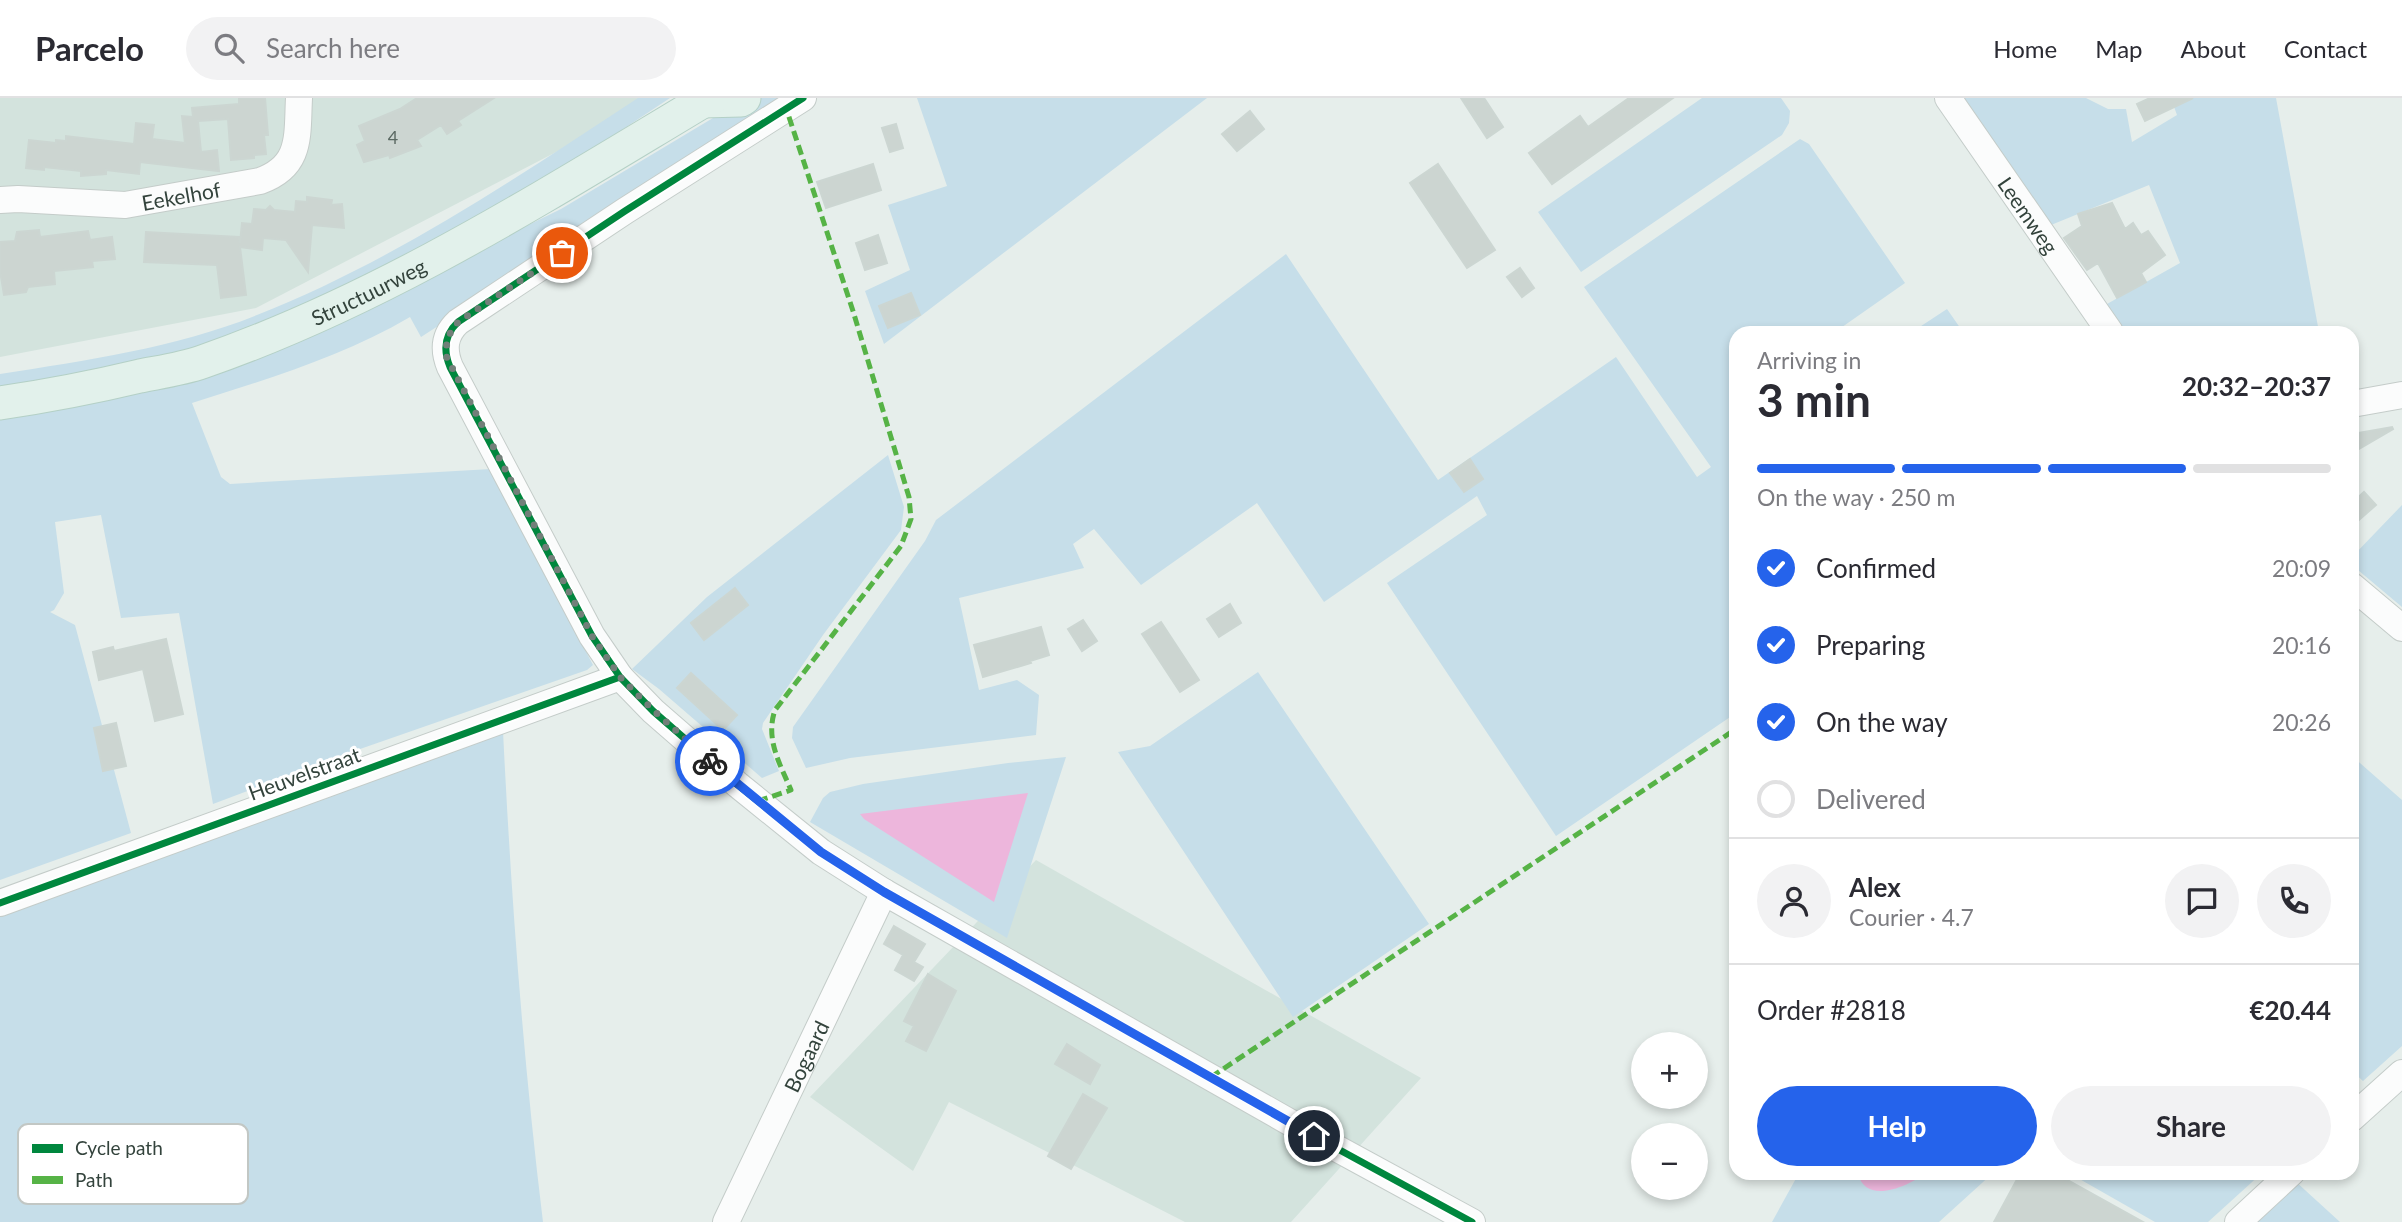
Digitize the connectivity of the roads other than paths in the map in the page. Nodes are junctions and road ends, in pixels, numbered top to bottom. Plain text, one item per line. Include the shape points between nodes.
1 (299, 98) edge
2 (744, 98) edge
3 (803, 98) edge
4 (1948, 98) edge
5 (707, 99) edge
6 (0, 200) edge
7 (2106, 326) edge
8 (2402, 395) edge
9 (0, 403) edge
10 (2359, 403) edge
11 (2359, 592) edge
12 (2402, 628) edge
13 (620, 677) junction
14 (884, 892) junction
15 (0, 903) edge
16 (2402, 1073) edge
17 (2359, 1112) edge
18 (2283, 1180) edge
19 (726, 1222) edge
20 (1472, 1222) edge
21 (2238, 1222) edge

1 - 6 street, Eekelhof via 294,151 285,168 260,181 125,205
2 - 5 main road, Structuurweg
3 - 13 street via 625,211 450,331 446,344 450,367 592,636
4 - 7 street, Leemweg
5 - 9 main road, Structuurweg via 503,221 333,311 200,363
8 - 10 street
11 - 12 street
13 - 14 street via 738,785 821,852
13 - 15 street, Heuvelstraat
14 - 19 street, Bogaard
14 - 20 street
16 - 17 street
18 - 21 street

